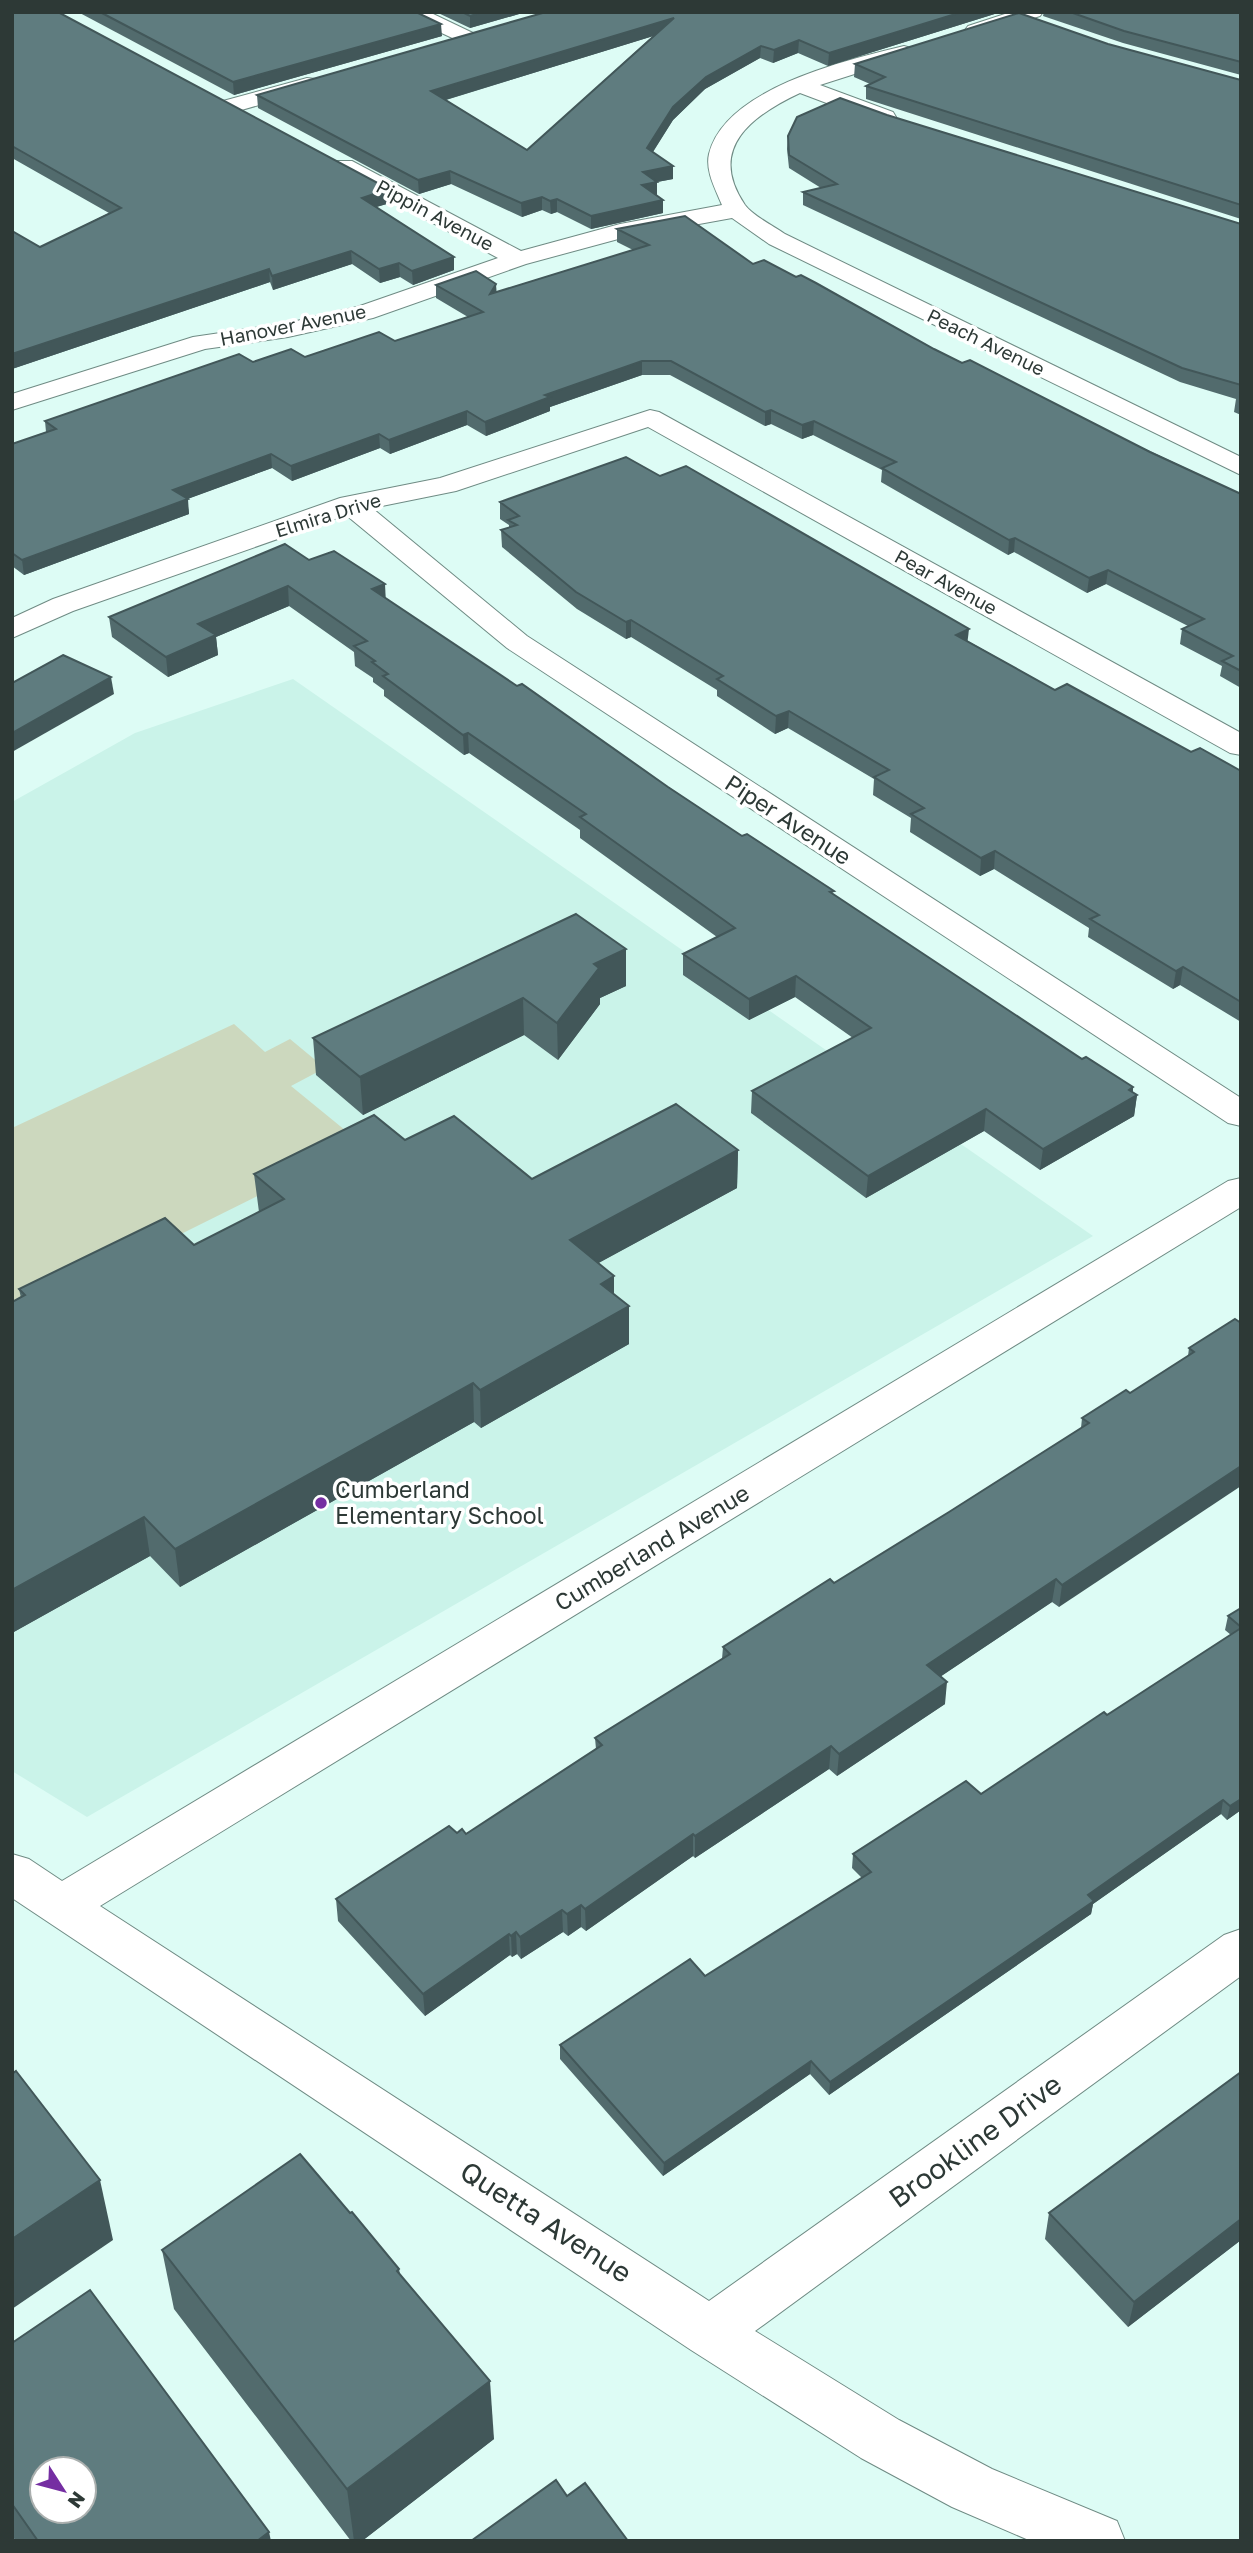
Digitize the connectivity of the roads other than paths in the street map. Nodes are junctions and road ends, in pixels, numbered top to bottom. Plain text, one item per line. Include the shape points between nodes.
1 (412, 12) edge
2 (1032, 18) edge
3 (495, 31) edge
4 (954, 37) edge
5 (468, 38) junction
6 (929, 45) edge
7 (442, 46) edge
8 (321, 80) edge
9 (799, 85) junction
10 (208, 93) edge
11 (231, 106) junction
12 (255, 119) edge
13 (908, 125) edge
14 (327, 157) edge
15 (736, 210) junction
16 (518, 259) junction
17 (12, 402) edge
18 (650, 418) joint
19 (1241, 467) edge
20 (350, 504) junction
21 (12, 629) edge
22 (1241, 746) edge
23 (1241, 1115) edge
24 (1241, 1190) edge
25 (12, 1872) edge
26 (62, 1905) junction
27 (1241, 1949) edge
28 (710, 2332) junction
29 (1097, 2541) edge

1 - 5 street
2 - 4 street
3 - 5 street
5 - 7 street
6 - 9 street
8 - 11 street
9 - 13 street
9 - 15 street via 756,107 730,131 720,153 722,176
10 - 11 street
11 - 12 street
14 - 16 street, Pippin Avenue
15 - 16 street, Hanover Avenue via 620,231
15 - 19 street, Peach Avenue via 776,239
16 - 17 street, Hanover Avenue via 364,313 202,342
18 - 20 street, Elmira Drive via 446,485
18 - 22 street, Pear Avenue
20 - 21 street, Elmira Drive via 63,604
20 - 23 street, Piper Avenue via 517,642
24 - 26 street, Cumberland Avenue
25 - 26 street, Quetta Avenue
26 - 28 street, Quetta Avenue
27 - 28 street, Brookline Drive
28 - 29 street, Quetta Avenue via 906,2453 972,2488

